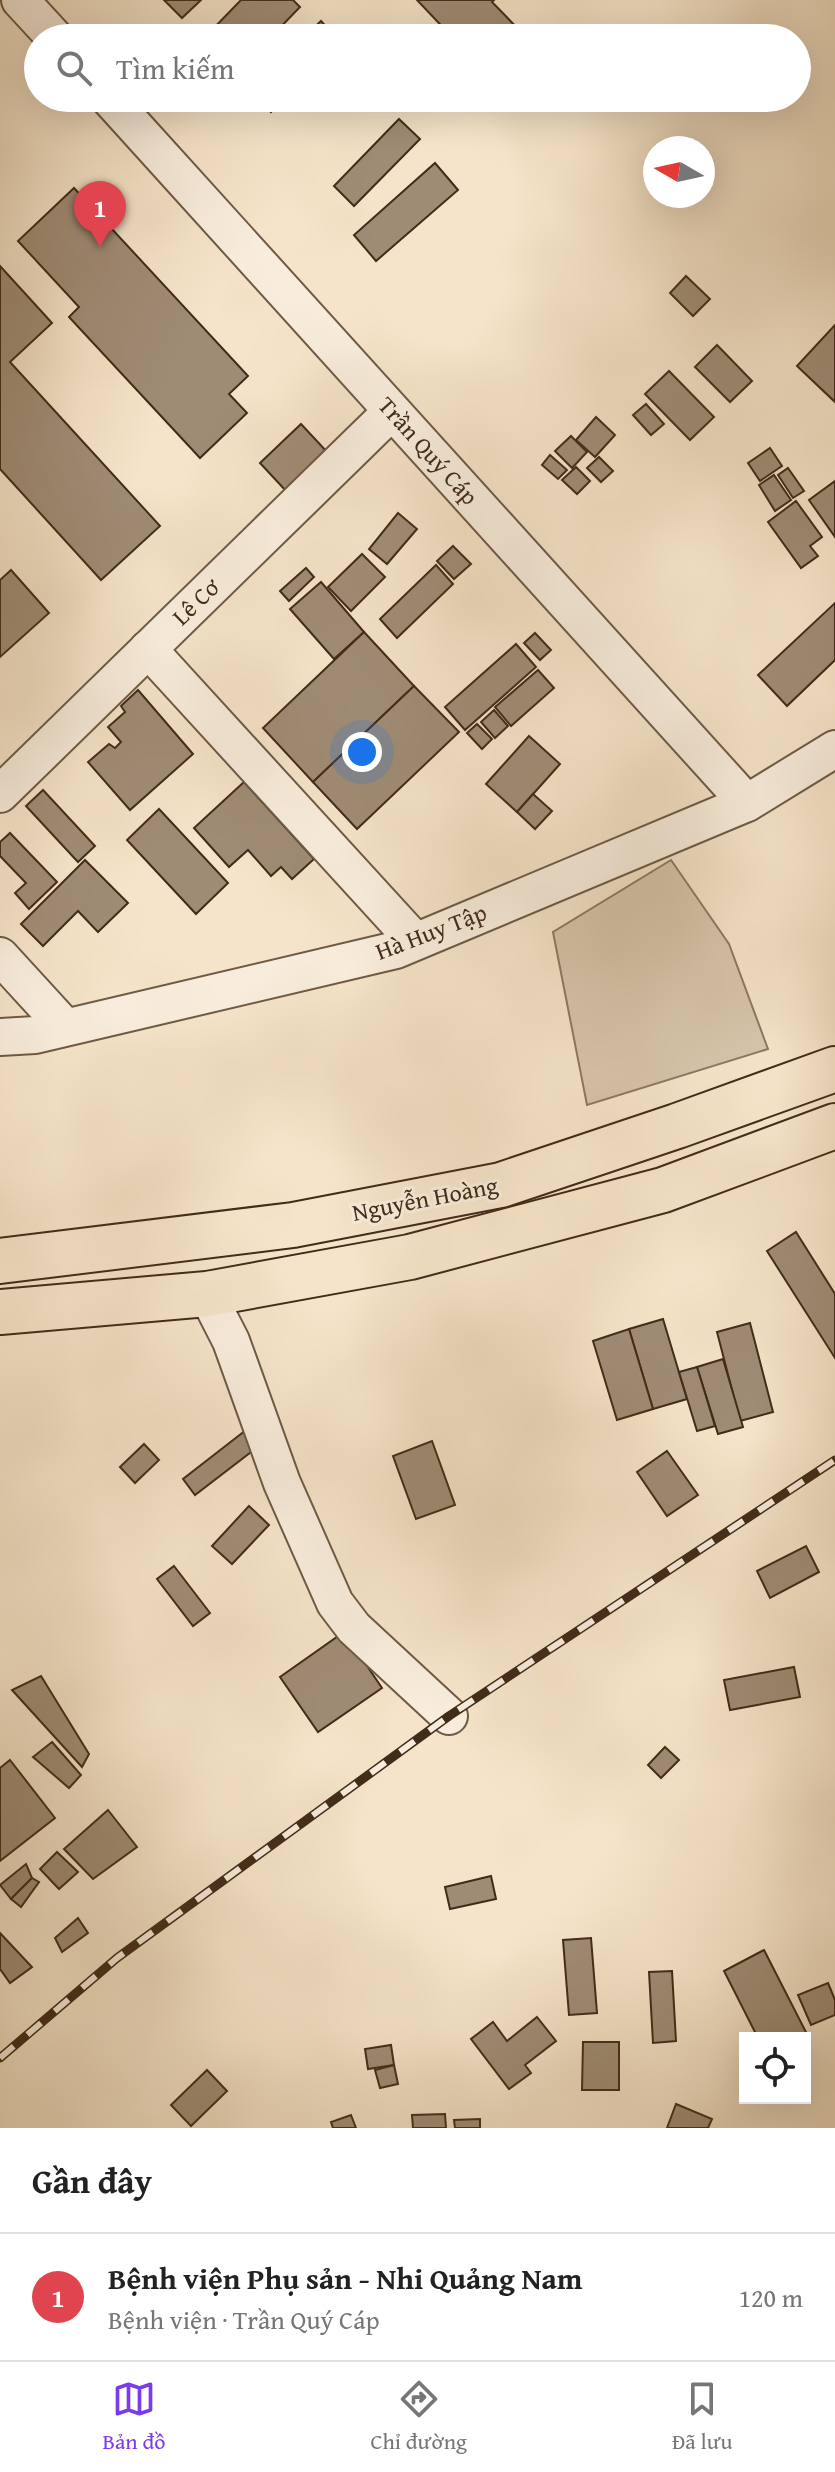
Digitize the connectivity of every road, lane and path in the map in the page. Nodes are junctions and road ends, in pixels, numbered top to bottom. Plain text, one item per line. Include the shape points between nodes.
1 (20, 0) edge
2 (42, 24) edge
3 (122, 112) edge
4 (392, 411) junction
5 (148, 649) junction
6 (835, 749) edge
7 (0, 794) edge
8 (747, 803) junction
9 (415, 941) junction
10 (0, 956) edge
11 (65, 1027) junction
12 (0, 1037) edge
13 (835, 1069) edge
14 (835, 1126) edge
15 (0, 1261) edge
16 (207, 1294) junction
17 (0, 1312) edge
18 (449, 1716) dead end

1 - 2 street
3 - 4 street, Trần Quý Cáp
4 - 5 street, Lê Cơ
4 - 8 street, Trần Quý Cáp
5 - 7 street, Lê Cơ
5 - 9 street
6 - 8 street, Hà Huy Tập
8 - 9 street, Hà Huy Tập
9 - 11 street, Hà Huy Tập via 396,950
10 - 11 street
11 - 12 street, Hà Huy Tập
13 - 15 highway, Nguyễn Hoàng via 501,1185 293,1225
14 - 16 highway, Nguyễn Hoàng via 634,1198 410,1257
16 - 17 highway, Nguyễn Hoàng
16 - 18 street via 231,1341 282,1483 335,1603 354,1628

